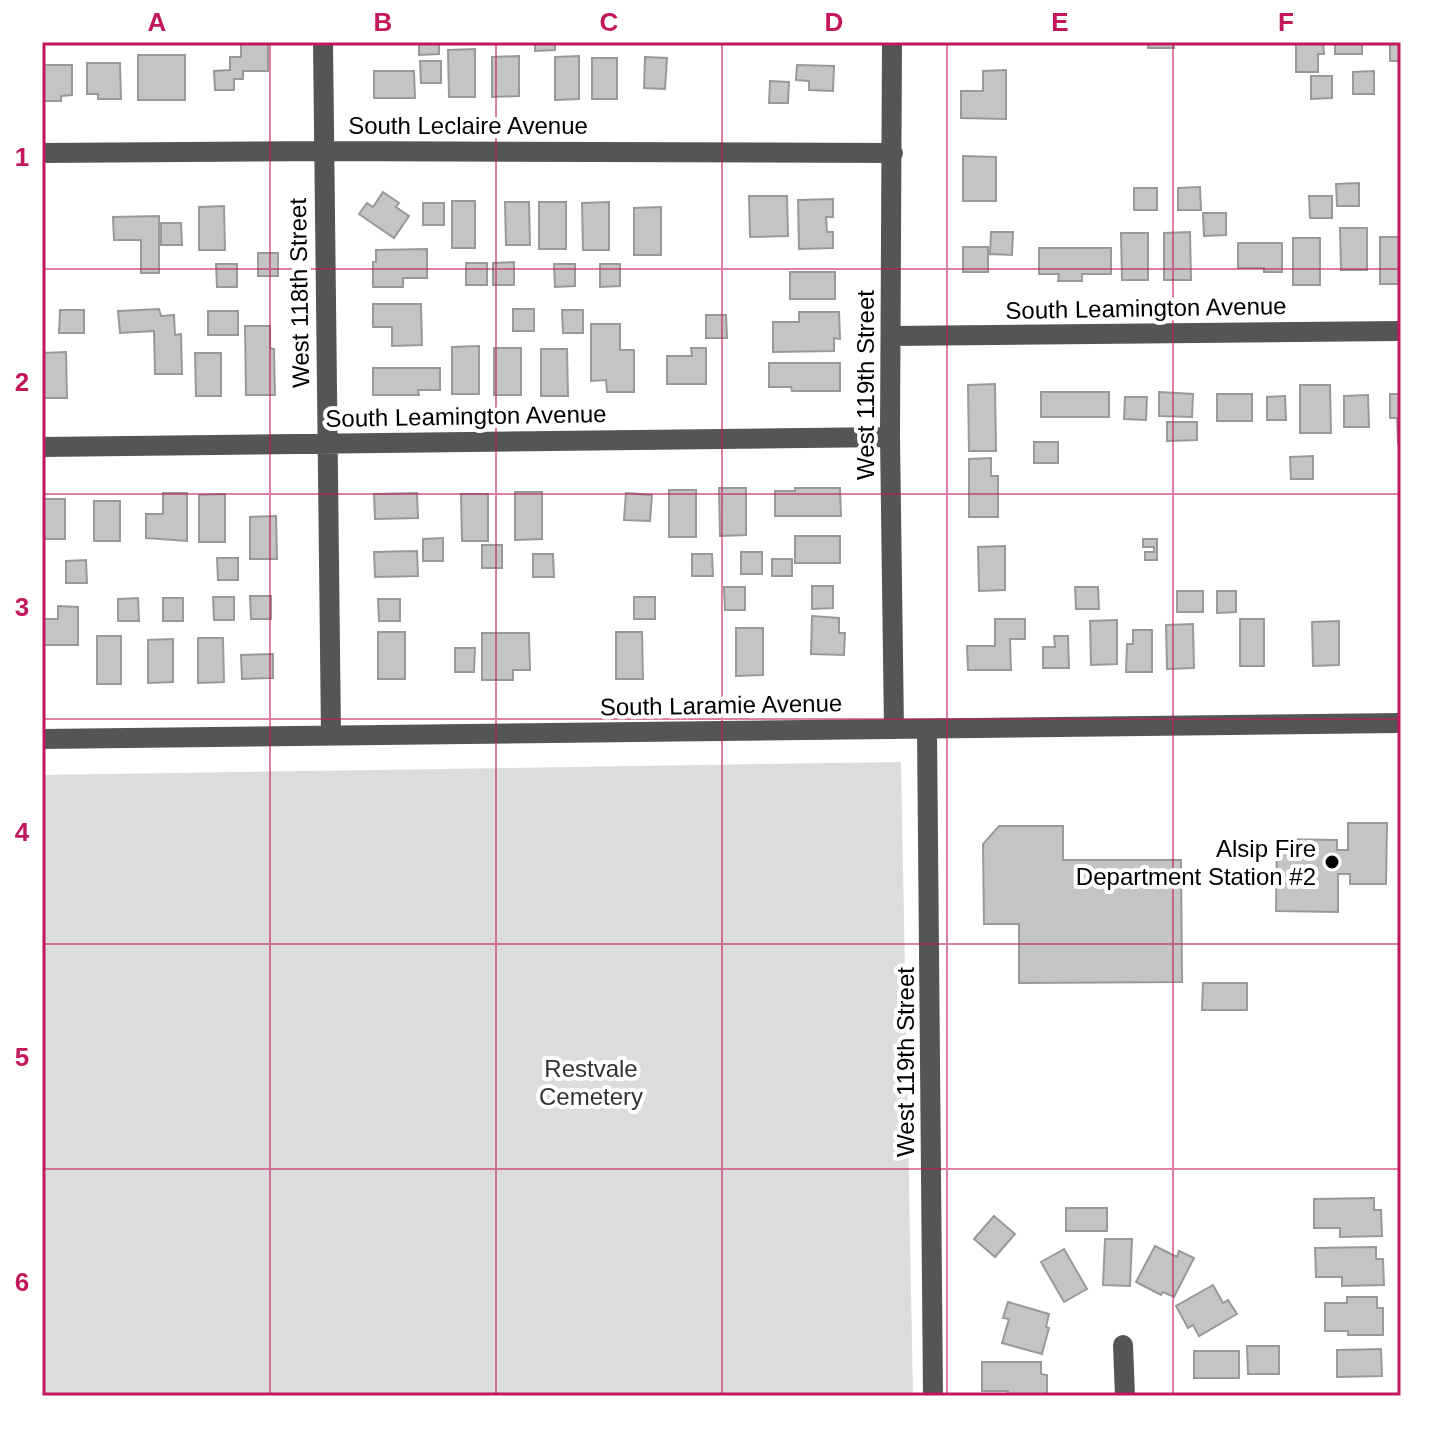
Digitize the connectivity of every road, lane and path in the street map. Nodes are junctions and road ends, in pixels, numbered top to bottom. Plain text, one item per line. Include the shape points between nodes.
1 (323, 42) edge
2 (892, 42) edge
3 (323, 151) junction
4 (42, 153) edge
5 (893, 153) junction
6 (1401, 331) edge
7 (891, 336) junction
8 (890, 437) junction
9 (328, 444) junction
10 (42, 447) edge
11 (1401, 723) edge
12 (894, 729) junction
13 (927, 729) junction
14 (331, 735) junction
15 (42, 739) edge
16 (1123, 1345) dead end
17 (933, 1396) edge
18 (1125, 1396) edge

1 - 3 street, West 118th Street
2 - 5 street, West 119th Street
3 - 4 street, South Leclaire Avenue
3 - 5 street, South Leclaire Avenue
3 - 9 street, West 118th Street
5 - 7 street, West 119th Street
6 - 7 street, South Leamington Avenue
7 - 8 street, West 119th Street
8 - 9 street, South Leamington Avenue
8 - 12 street, West 119th Street
9 - 10 street, South Leamington Avenue
9 - 14 street, West 118th Street
11 - 13 street, South Laramie Avenue
12 - 13 street, South Laramie Avenue
12 - 14 street, South Laramie Avenue
13 - 17 street, West 119th Street
14 - 15 street, South Laramie Avenue
16 - 18 street

